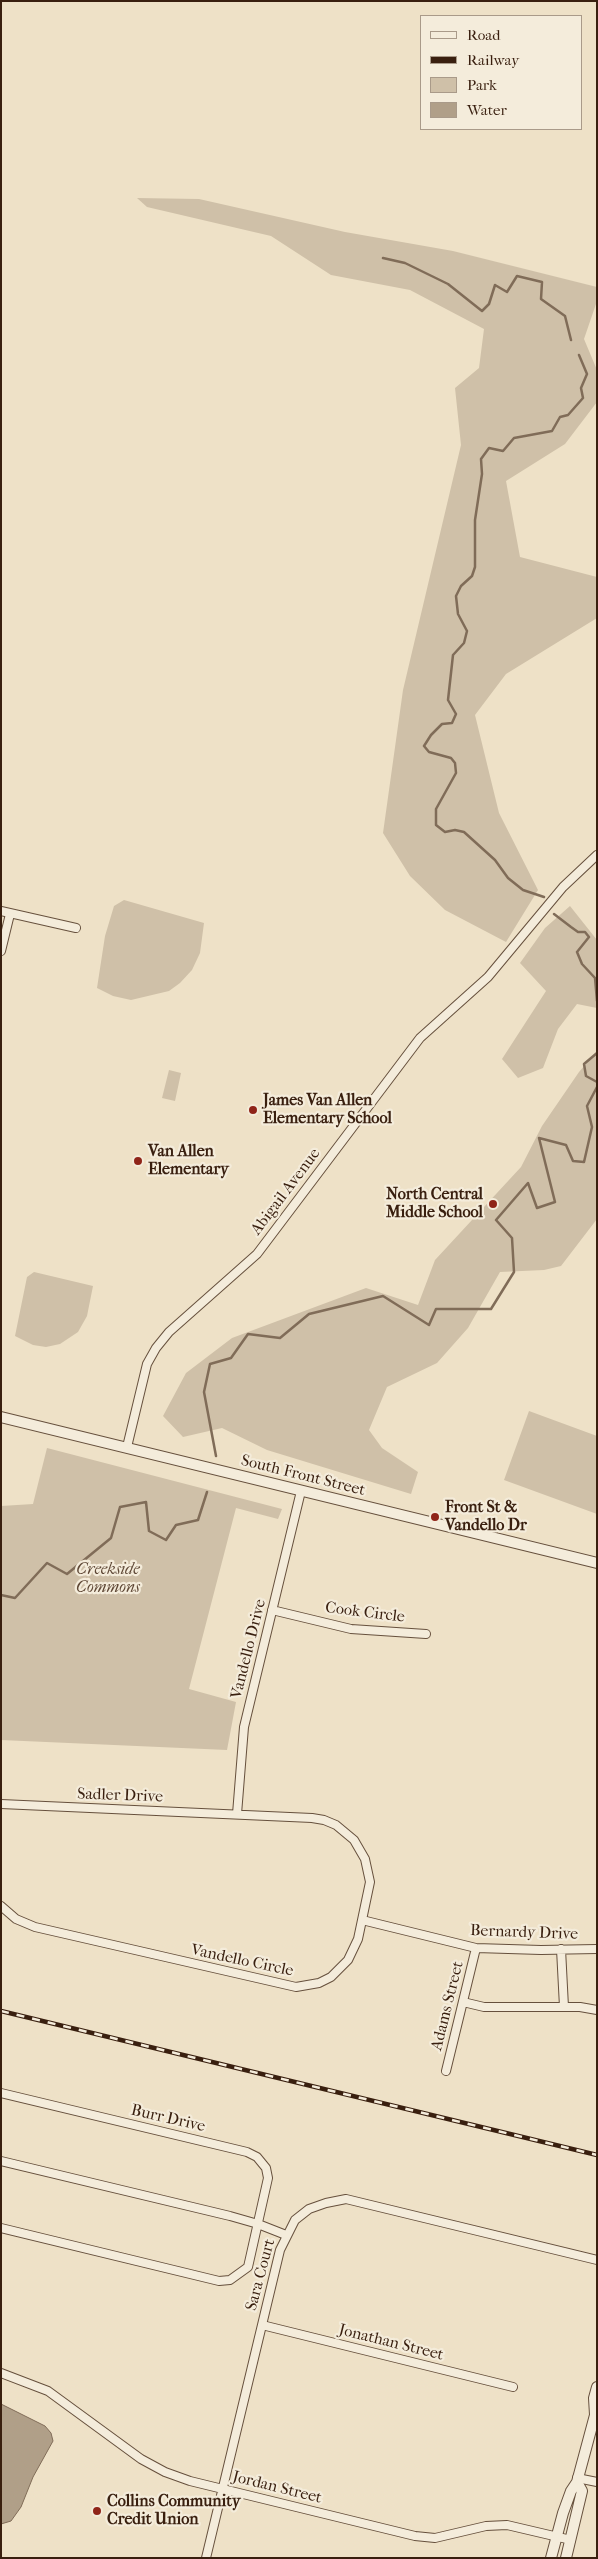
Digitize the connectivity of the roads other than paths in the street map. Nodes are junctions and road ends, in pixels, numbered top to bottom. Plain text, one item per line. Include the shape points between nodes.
1 (597, 855) edge
2 (1, 912) edge
3 (10, 914) junction
4 (76, 928) dead end
5 (1, 951) edge
6 (1, 1417) edge
7 (127, 1447) junction
8 (301, 1491) junction
9 (597, 1563) edge
10 (272, 1610) junction
11 (426, 1634) dead end
12 (1, 1804) edge
13 (237, 1814) junction
14 (1, 1906) edge
15 (362, 1920) junction
16 (476, 1948) junction
17 (562, 1949) junction
18 (597, 1949) edge
19 (463, 2002) junction
20 (564, 2008) junction
21 (597, 2010) edge
22 (446, 2072) dead end
23 (1, 2093) edge
24 (1, 2161) edge
25 (258, 2224) junction
26 (1, 2228) edge
27 (286, 2235) junction
28 (597, 2260) edge
29 (262, 2325) junction
30 (1, 2373) edge
31 (513, 2387) dead end
32 (597, 2387) edge
33 (596, 2414) edge
34 (577, 2480) junction
35 (597, 2482) edge
36 (222, 2489) junction
37 (556, 2536) junction
38 (571, 2540) junction
39 (206, 2558) edge
40 (551, 2558) edge
41 (566, 2558) edge

1 - 7 street, Abigail Avenue via 563,887 488,977 420,1038 257,1254 169,1332 156,1348 147,1364
2 - 3 street
3 - 4 street
3 - 5 street
6 - 7 street, South Front Street
7 - 8 street, South Front Street
8 - 9 street, South Front Street
8 - 10 street, Vandello Drive
10 - 11 street, Cook Circle via 351,1629
10 - 13 street, Vandello Drive via 244,1727
12 - 13 street, Sadler Drive
13 - 15 street, Vandello Circle via 312,1818 324,1820 345,1831 361,1849 368,1870 369,1890
14 - 15 street, Vandello Circle via 16,1920 35,1927 296,1988 319,1983 340,1969 354,1949
15 - 16 street, Bernardy Drive
16 - 17 street, Bernardy Drive
16 - 19 street, Adams Street
17 - 18 street, Bernardy Drive
17 - 20 street
19 - 20 street via 484,2007
19 - 22 street, Adams Street
20 - 21 street
23 - 25 street, Burr Drive via 258,2156 268,2178
24 - 25 street
25 - 26 street, Burr Drive via 248,2267 230,2280 219,2281
25 - 27 street
27 - 28 street, Sara Court via 295,2220 310,2209 346,2200
27 - 29 street, Sara Court
29 - 31 street, Jonathan Street
29 - 36 street, Sara Court
30 - 36 street, Jordan Street via 48,2391 141,2459 165,2472
32 - 33 street via 594,2398
33 - 34 street
34 - 35 street
34 - 37 street via 570,2491
34 - 38 street via 582,2492
36 - 37 street, Jordan Street via 416,2536 435,2538 486,2526 507,2525
36 - 39 street, Sara Court
37 - 38 street, Jordan Street
37 - 40 street
38 - 41 street

